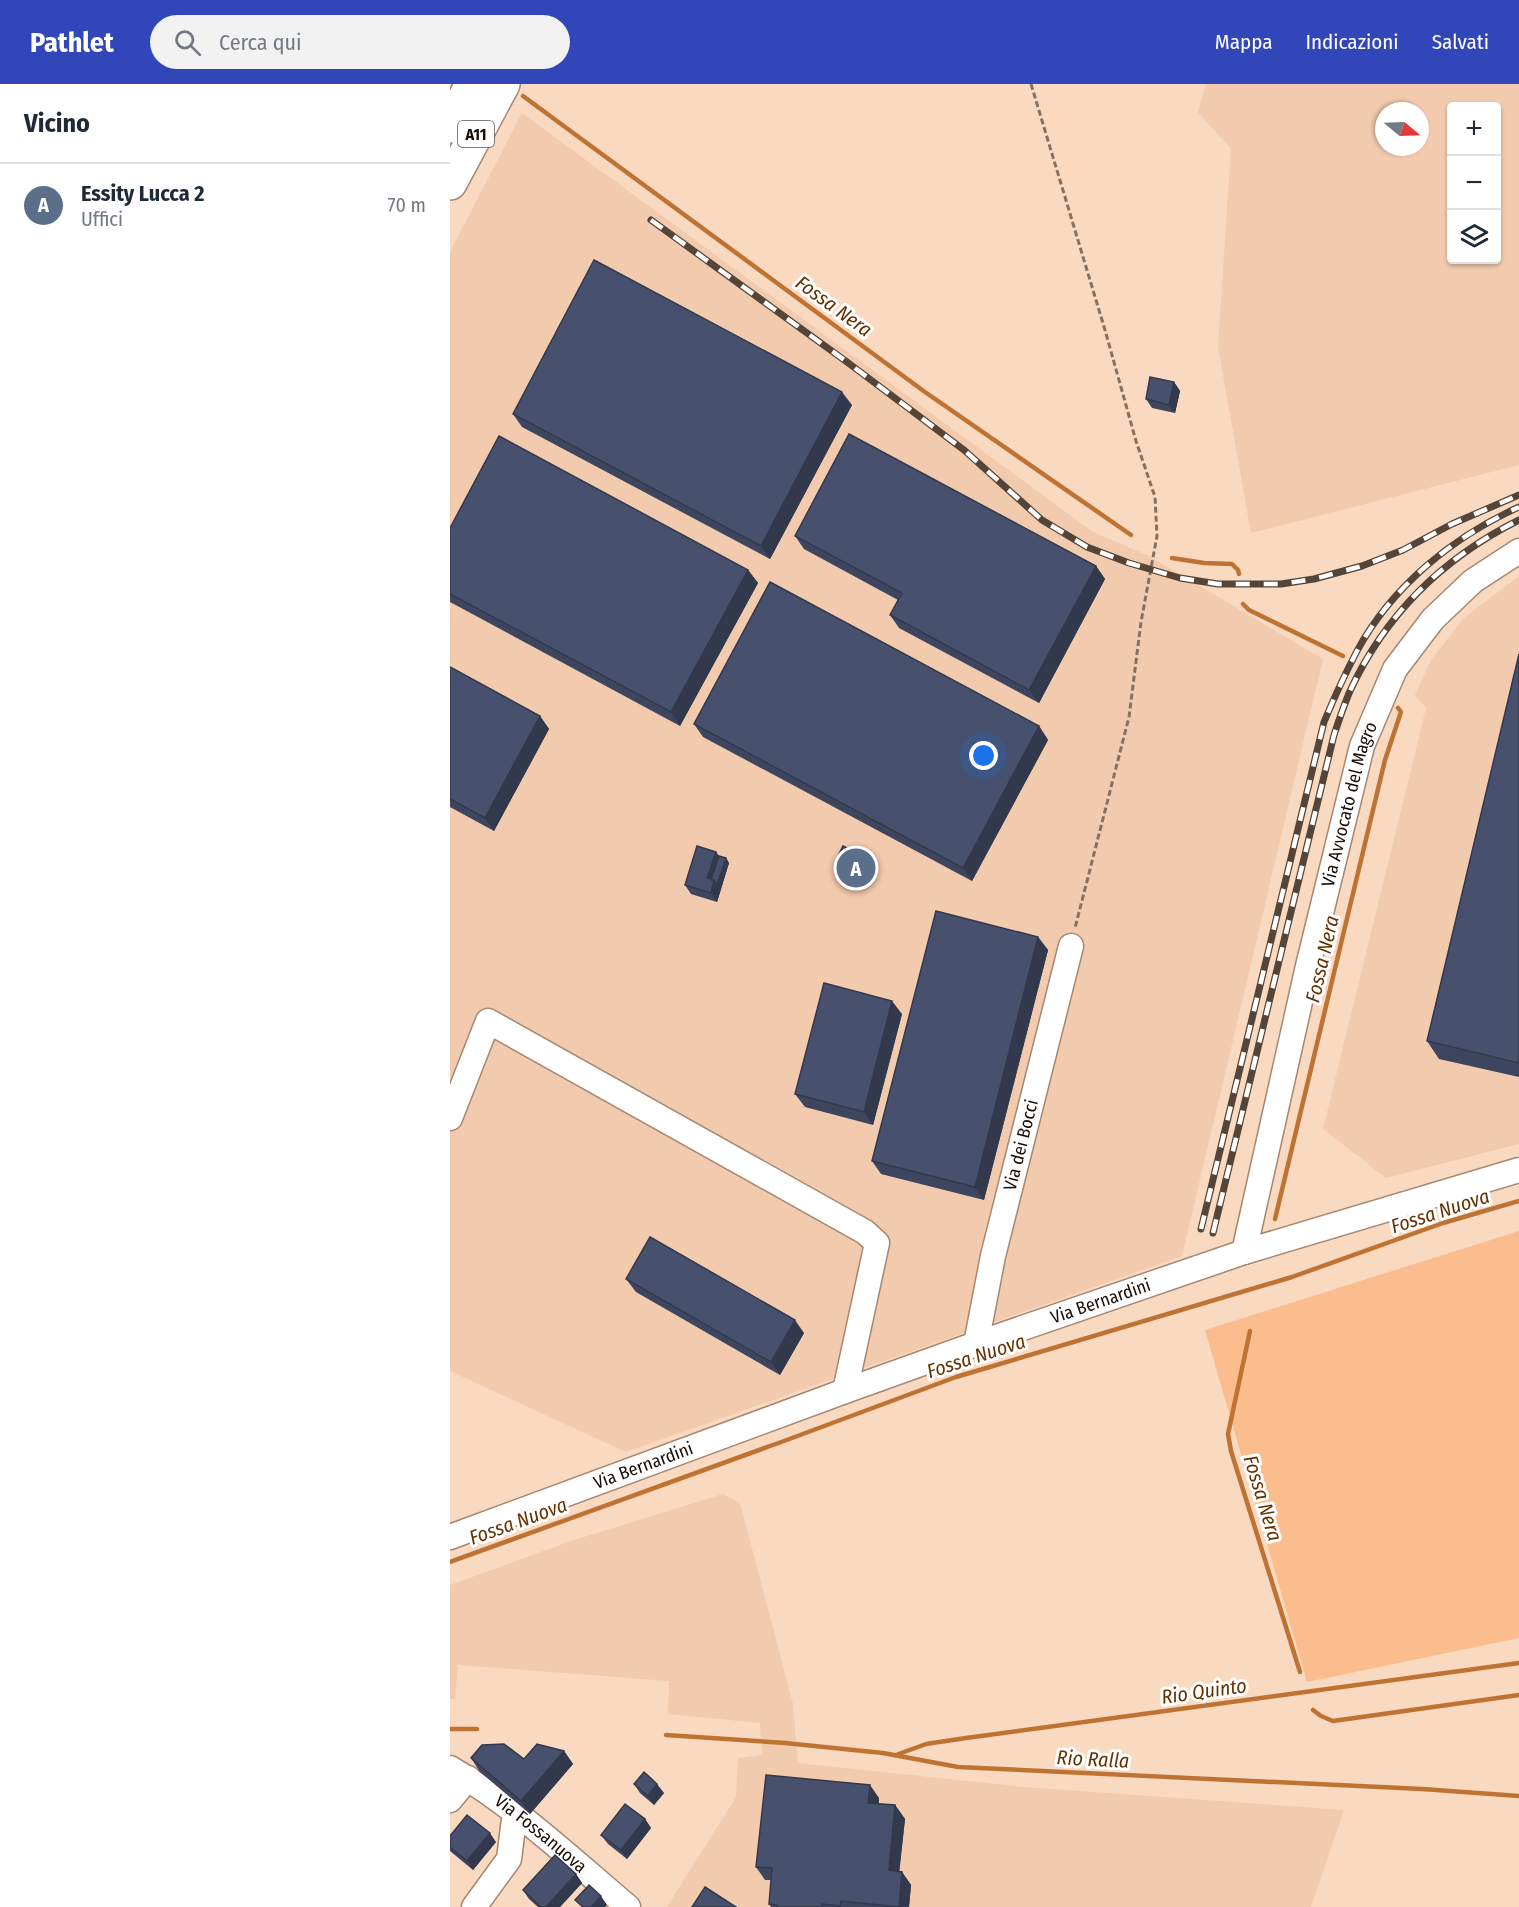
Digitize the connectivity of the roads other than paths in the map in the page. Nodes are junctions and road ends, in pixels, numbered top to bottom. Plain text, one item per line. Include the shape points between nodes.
1 (472, 84) edge
2 (503, 84) edge
3 (450, 126) edge
4 (450, 183) edge
5 (1519, 551) edge
6 (1071, 946) road end
7 (450, 1118) edge
8 (1519, 1170) edge
9 (1244, 1252) junction
10 (976, 1344) junction
11 (845, 1390) junction
12 (450, 1537) edge
13 (459, 1773) edge
14 (450, 1800) edge
15 (515, 1812) junction
16 (474, 1907) edge
17 (628, 1907) edge

1 - 3 highway, A11
2 - 4 highway, A11
5 - 9 street, Via Avvocato del Magro via 1473,581 1433,619 1395,669 1362,746
6 - 10 street, Via dei Bocci via 993,1256
7 - 11 street via 488,1021 865,1232 877,1242
8 - 9 street, Via Bernardini
9 - 10 street, Via Bernardini
10 - 11 street, Via Bernardini
11 - 12 street, Via Bernardini
13 - 14 street
13 - 15 street, Via Fossanuova
15 - 16 street via 509,1858
15 - 17 street, Via Fossanuova

